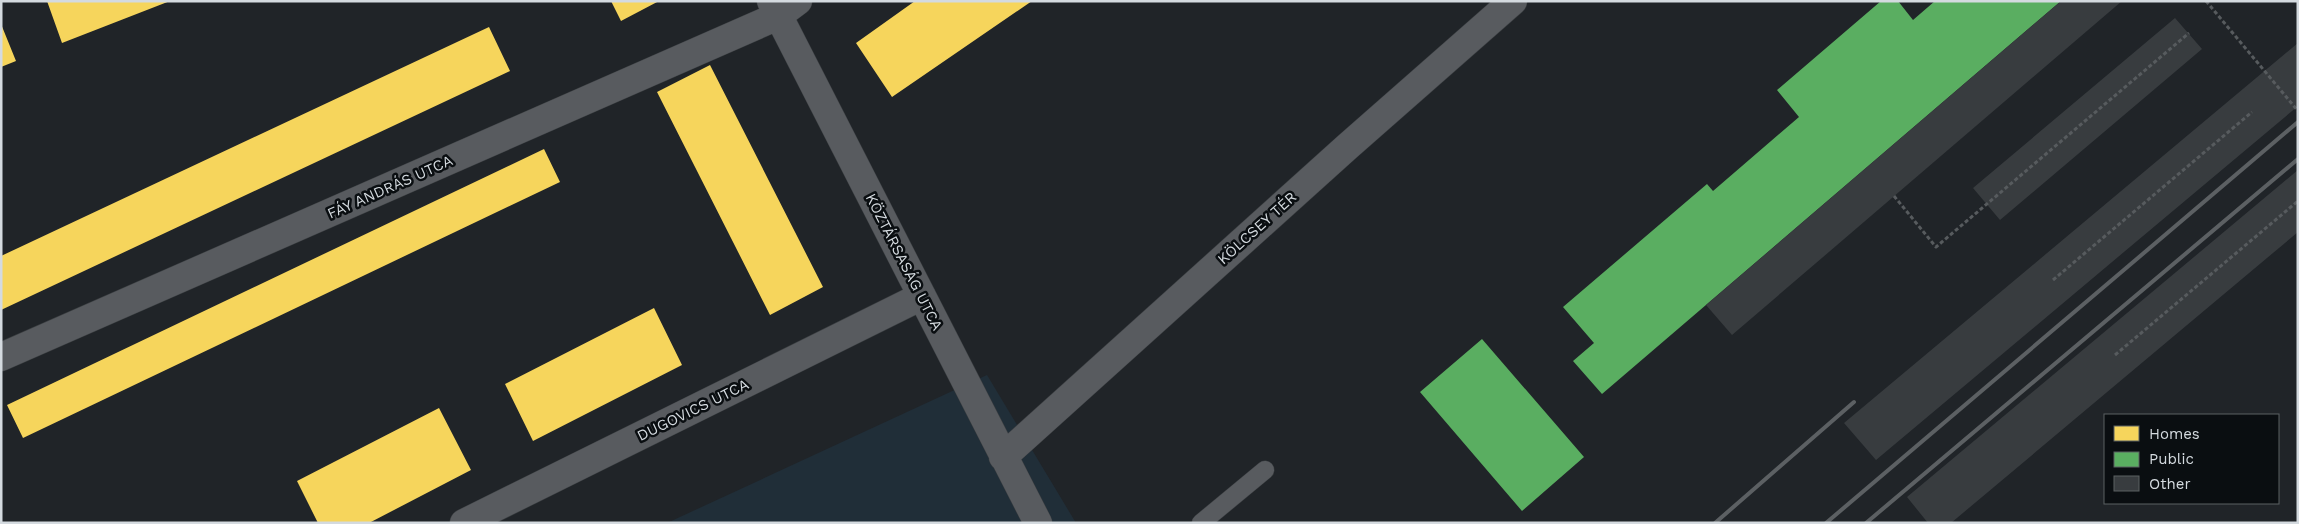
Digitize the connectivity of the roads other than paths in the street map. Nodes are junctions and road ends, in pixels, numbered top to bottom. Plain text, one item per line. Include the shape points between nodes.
1 (1513, 1) edge
2 (782, 6) edge
3 (922, 296) junction
4 (1, 357) edge
5 (1003, 457) junction
6 (1265, 470) dead end
7 (464, 523) edge
8 (1038, 523) edge
9 (1201, 523) edge

1 - 5 street, KÖLCSEY TÉR
2 - 3 street, KÖZTÁRSASÁG UTCA
2 - 4 street, FÁY ANDRÁS UTCA
3 - 5 street, KÖZTÁRSASÁG UTCA
3 - 7 street, DUGOVICS UTCA
5 - 8 street, KÖZTÁRSASÁG UTCA
6 - 9 lane

